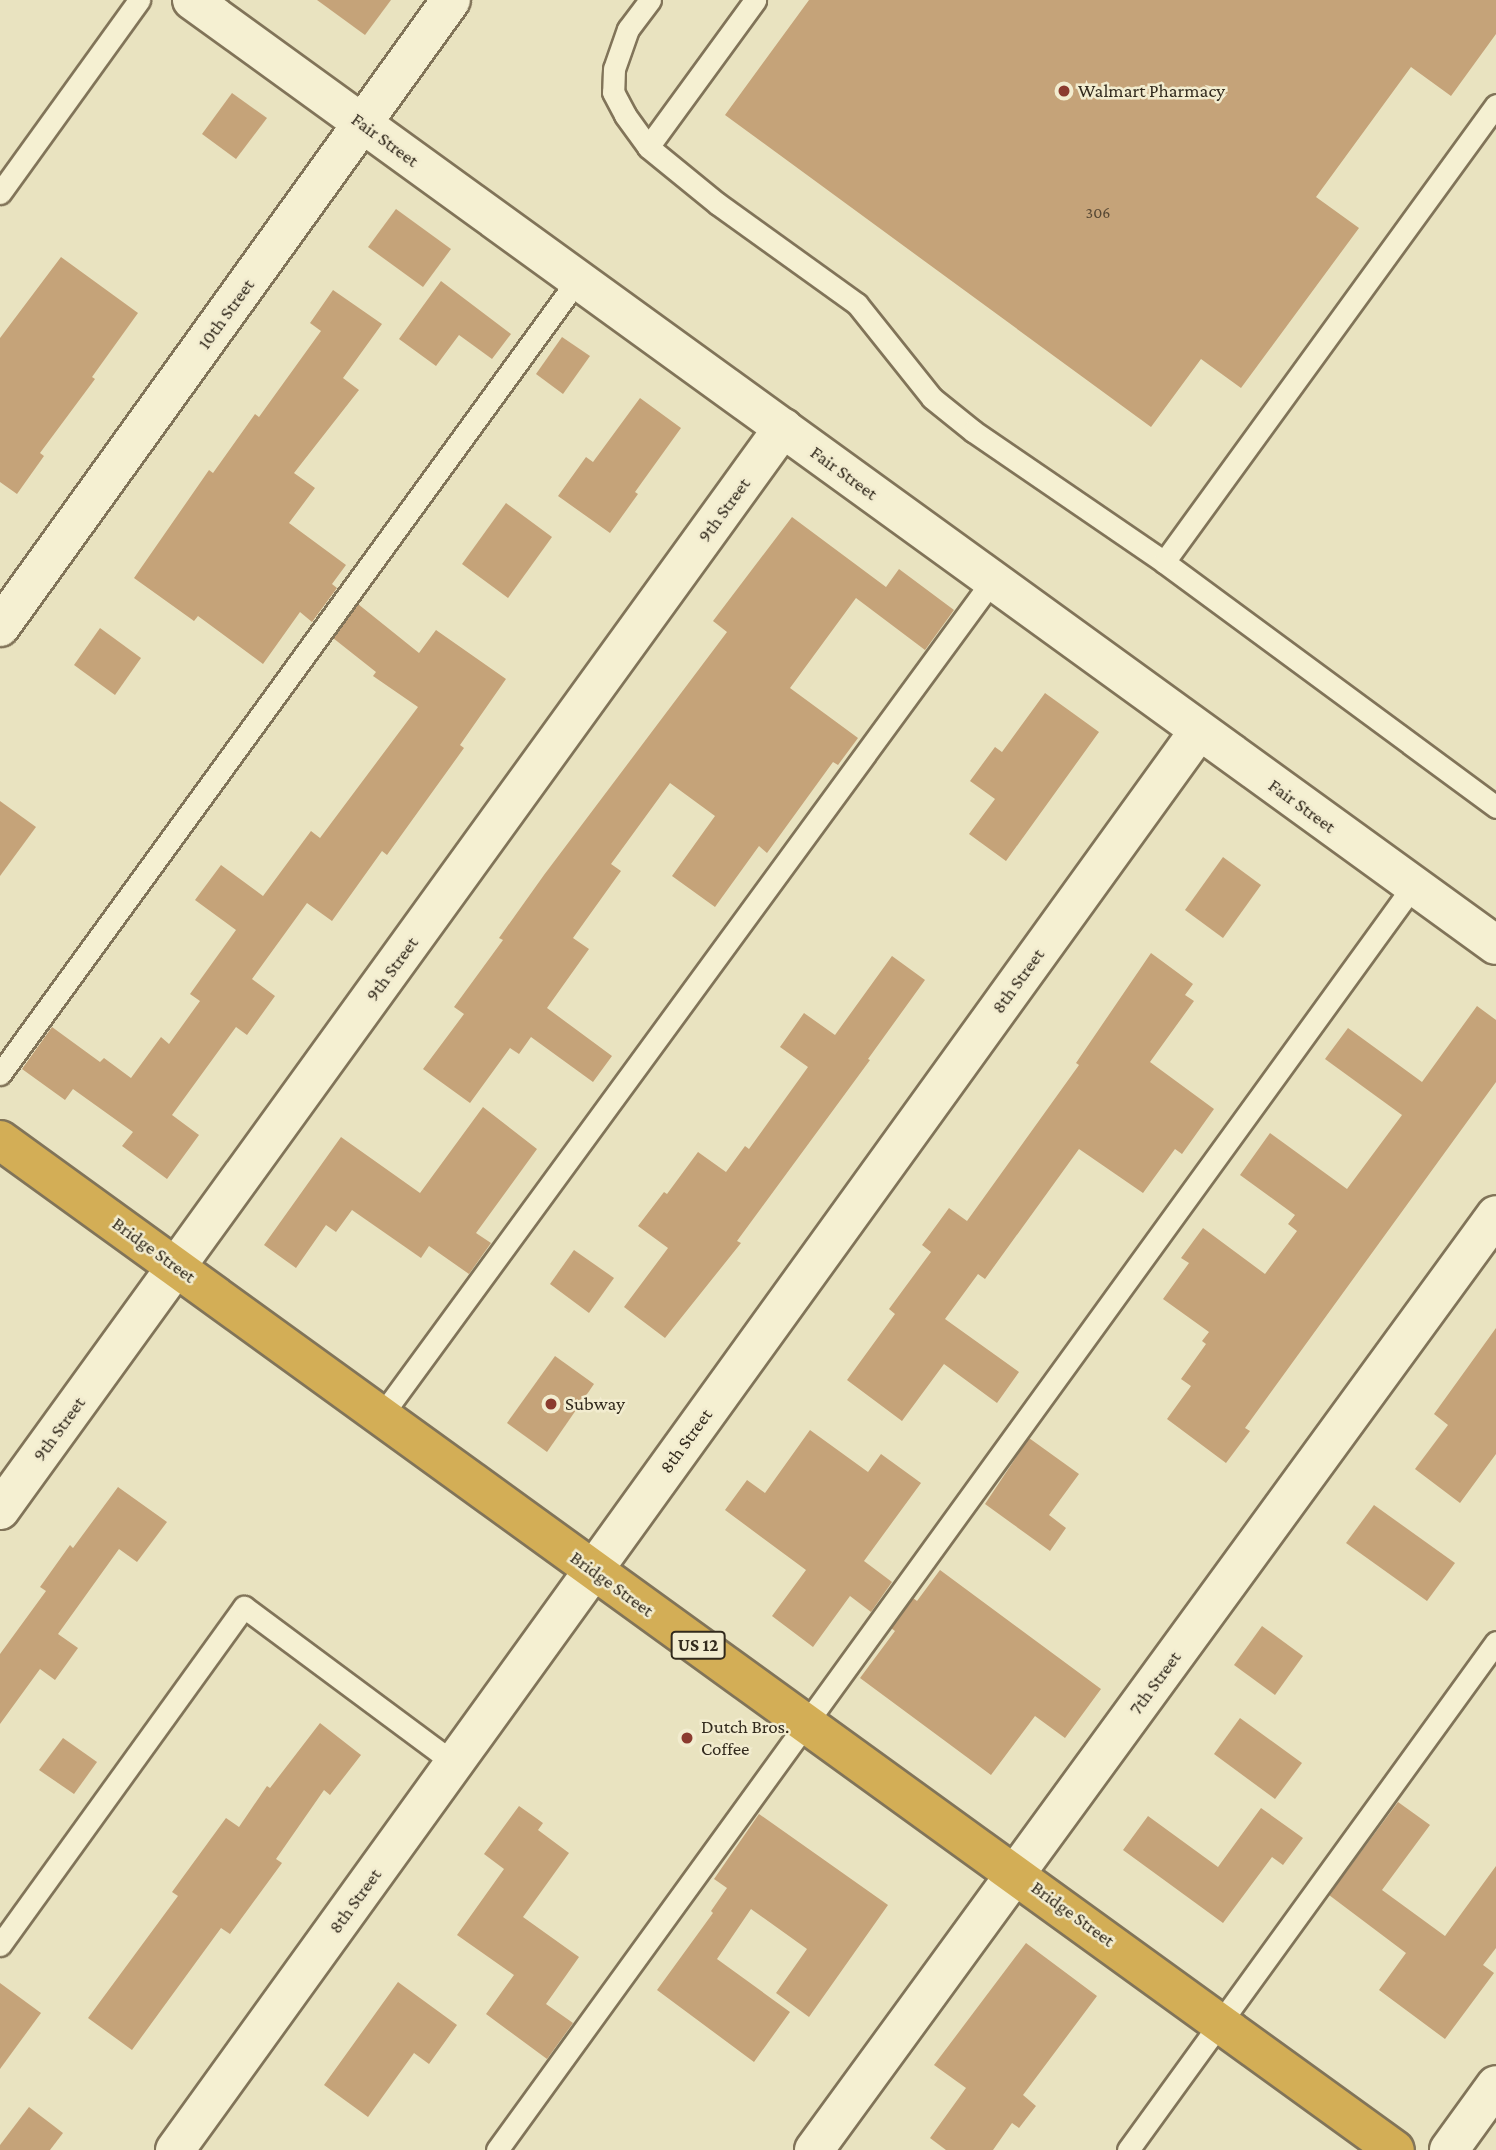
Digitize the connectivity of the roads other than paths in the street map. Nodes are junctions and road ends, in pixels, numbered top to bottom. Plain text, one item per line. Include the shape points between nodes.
1 (139, 0) edge
2 (192, 0) edge
3 (451, 0) edge
4 (650, 0) edge
5 (755, 0) edge
6 (1496, 105) edge
7 (362, 124) junction
8 (648, 147) junction
9 (0, 193) edge
10 (578, 279) junction
11 (783, 428) junction
12 (1164, 562) junction
13 (992, 581) junction
14 (0, 627) edge
15 (1198, 732) junction
16 (1496, 807) edge
17 (1413, 886) junction
18 (1496, 945) edge
19 (0, 1074) edge
20 (0, 1140) edge
21 (1496, 1215) edge
22 (177, 1267) junction
23 (382, 1416) junction
24 (0, 1510) edge
25 (593, 1570) junction
26 (1496, 1642) edge
27 (806, 1723) junction
28 (454, 1763) junction
29 (1016, 1873) junction
30 (0, 1945) edge
31 (1221, 2022) junction
32 (1496, 2085) edge
33 (175, 2150) edge
34 (497, 2150) edge
35 (814, 2150) edge
36 (1128, 2150) edge
37 (1395, 2150) edge
38 (1449, 2150) edge

1 - 9 lane
2 - 7 street, Fair Street
3 - 7 street, 10th Street
4 - 8 lane via 628,29 614,69 613,92
5 - 8 lane
6 - 12 lane
7 - 10 street, Fair Street
7 - 14 street, 10th Street
8 - 12 lane via 718,204 857,304 932,398 973,431
10 - 11 street, Fair Street
10 - 19 lane
11 - 13 street, Fair Street
11 - 22 street, 9th Street
12 - 16 lane
13 - 15 street, Fair Street
13 - 23 lane
15 - 17 street, Fair Street
15 - 25 street, 8th Street
17 - 18 street, Fair Street
17 - 27 lane
20 - 22 highway, Bridge Street / US 12
21 - 29 street, 7th Street
22 - 23 highway, Bridge Street / US 12
22 - 24 street, 9th Street
23 - 25 highway, Bridge Street / US 12
25 - 27 highway, Bridge Street / US 12
25 - 28 street, 8th Street
26 - 31 lane
27 - 29 highway, Bridge Street / US 12
27 - 34 lane
28 - 30 lane via 244,1607
28 - 33 street, 8th Street
29 - 31 highway, Bridge Street / US 12
29 - 35 street, 7th Street
31 - 36 lane
31 - 37 highway, Bridge Street / US 12
32 - 38 street

